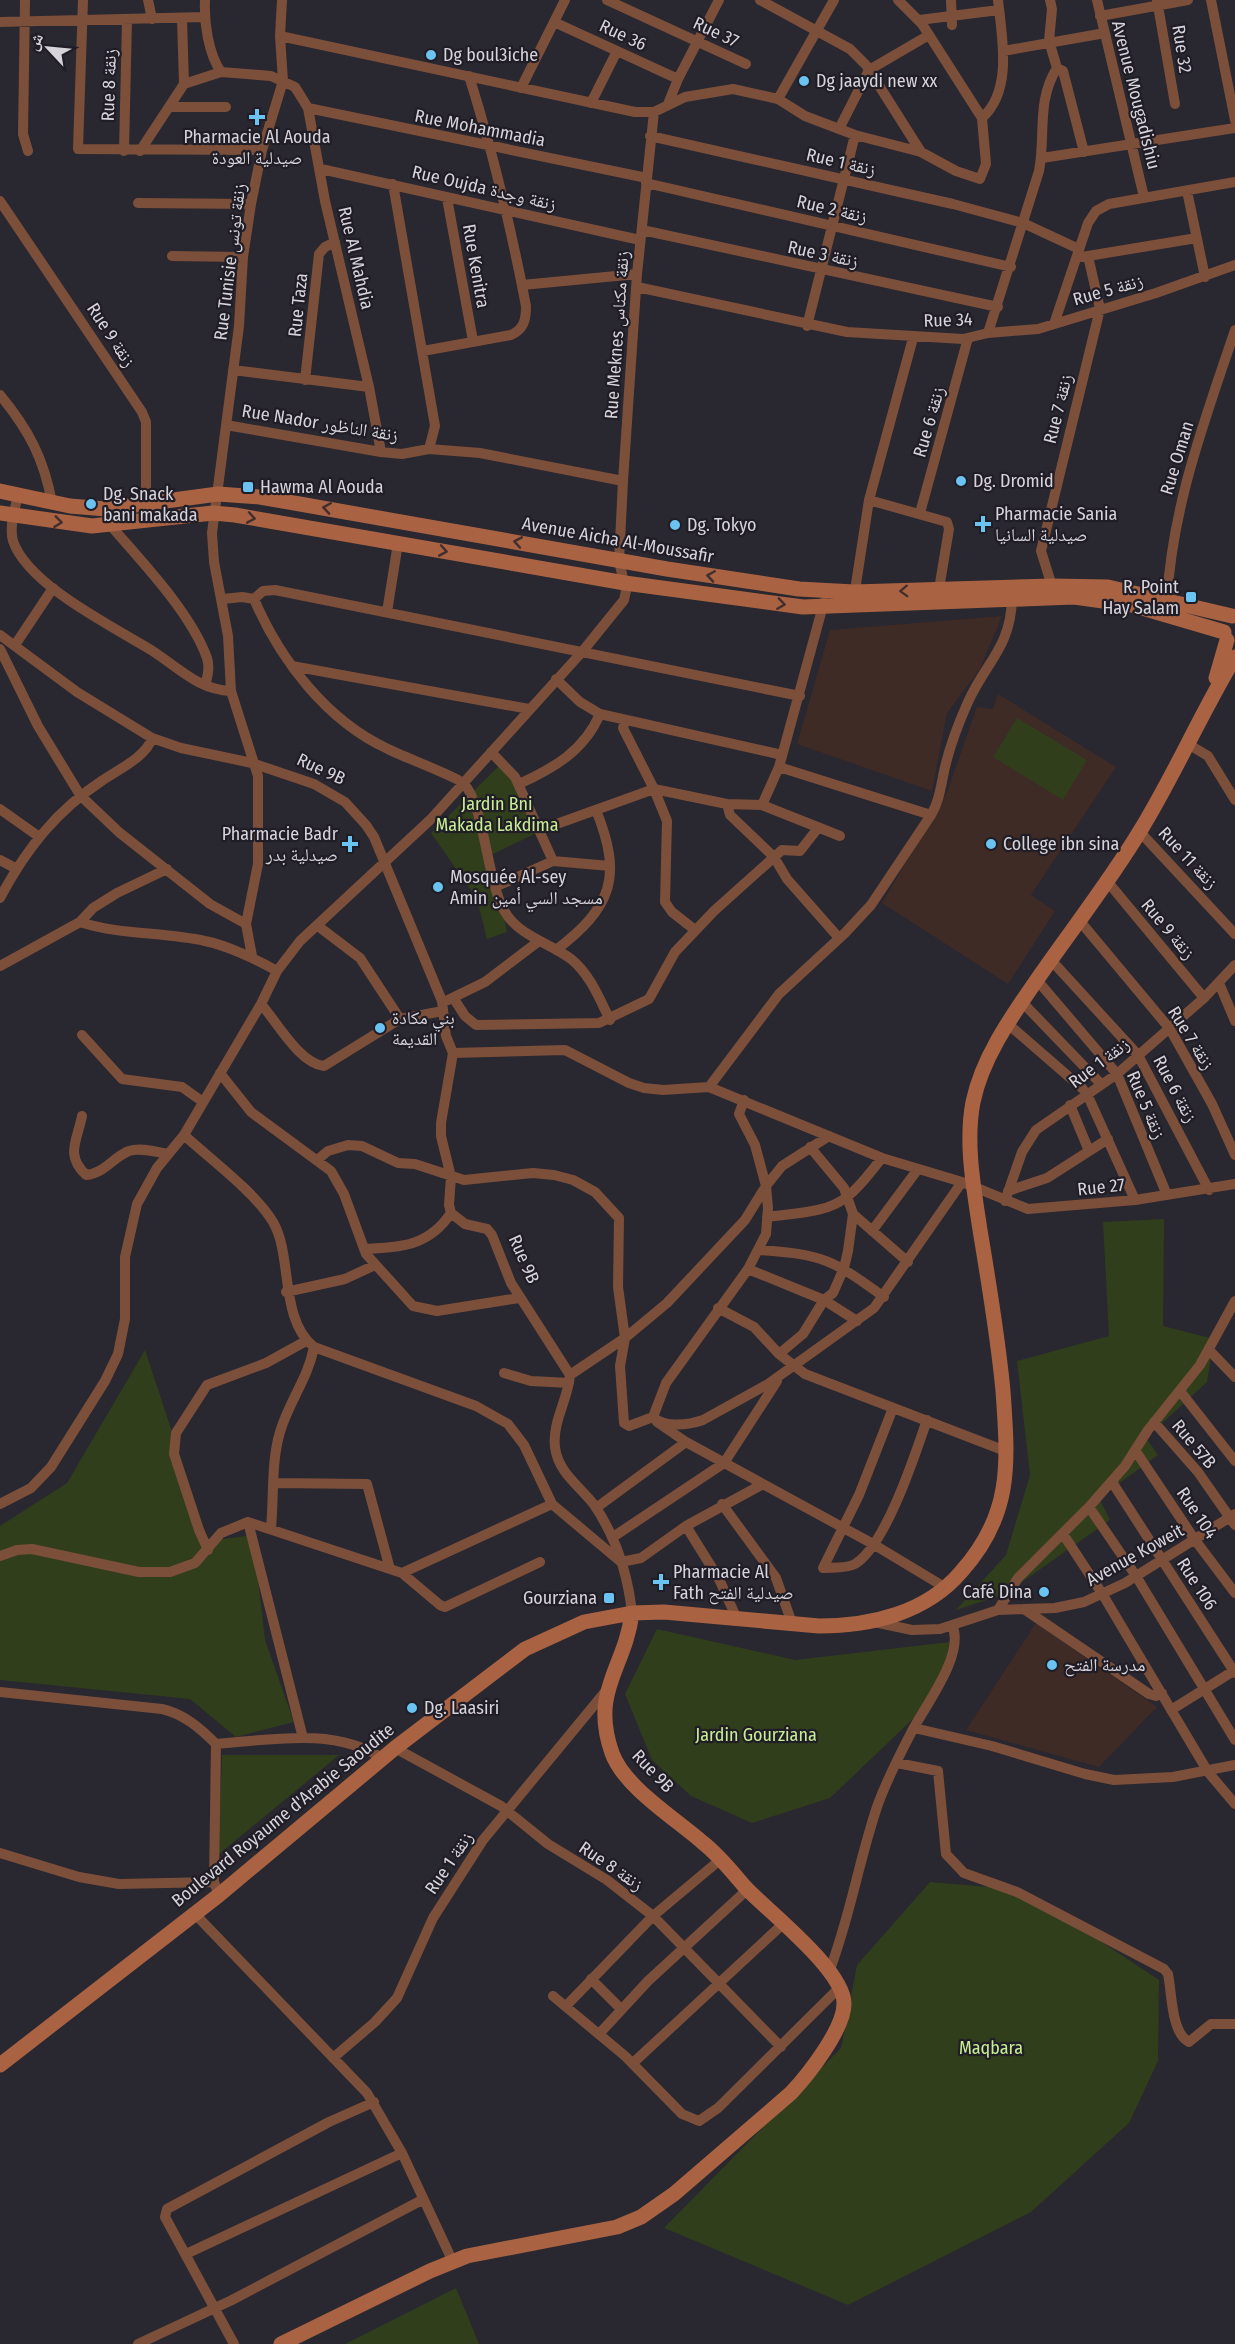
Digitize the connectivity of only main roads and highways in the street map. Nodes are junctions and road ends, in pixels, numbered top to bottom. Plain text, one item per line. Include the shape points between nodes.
1 (0, 491) edge
2 (7, 514) edge
3 (938, 596) junction
4 (854, 599) junction
5 (1234, 616) edge
6 (1228, 639) edge
7 (1235, 657) edge
8 (1212, 695) junction
9 (632, 1613) junction
10 (0, 2065) edge
11 (281, 2344) edge

4 -> 1 main road, Avenue Aicha Al-Moussafir via 260,497 218,494 106,509 52,503
2 -> 4 main road, Avenue Aicha Al-Moussafir via 111,526 213,513 625,583 824,608
3 - 4 main road, Avenue Aicha Al-Moussafir
3 - 5 main road, Avenue Aicha Al-Moussafir via 1052,586 1108,587
3 - 6 main road, Avenue Aicha Al-Moussafir via 1107,600
5 - 6 main road, Boulevard Royaume d'Arabie Saoudite via 1226,623
6 - 8 main road, Boulevard Royaume d'Arabie Saoudite
7 - 8 main road, Boulevard Royaume d'Arabie Saoudite
8 - 9 main road, Boulevard Royaume d'Arabie Saoudite via 1140,831 1008,1023 987,1060 973,1103 968,1184 998,1330 1008,1452 1003,1491 989,1530 969,1563 946,1588 902,1613 841,1626
9 - 10 main road, Boulevard Royaume d'Arabie Saoudite via 584,1622 525,1649 216,1888 195,1914
9 - 11 main road, Rue 9B via 630,1631 605,1692 610,1748 622,1770 721,1859 829,1972 842,1994 844,2012 837,2027 795,2088 650,2212 617,2227 483,2252 453,2262

